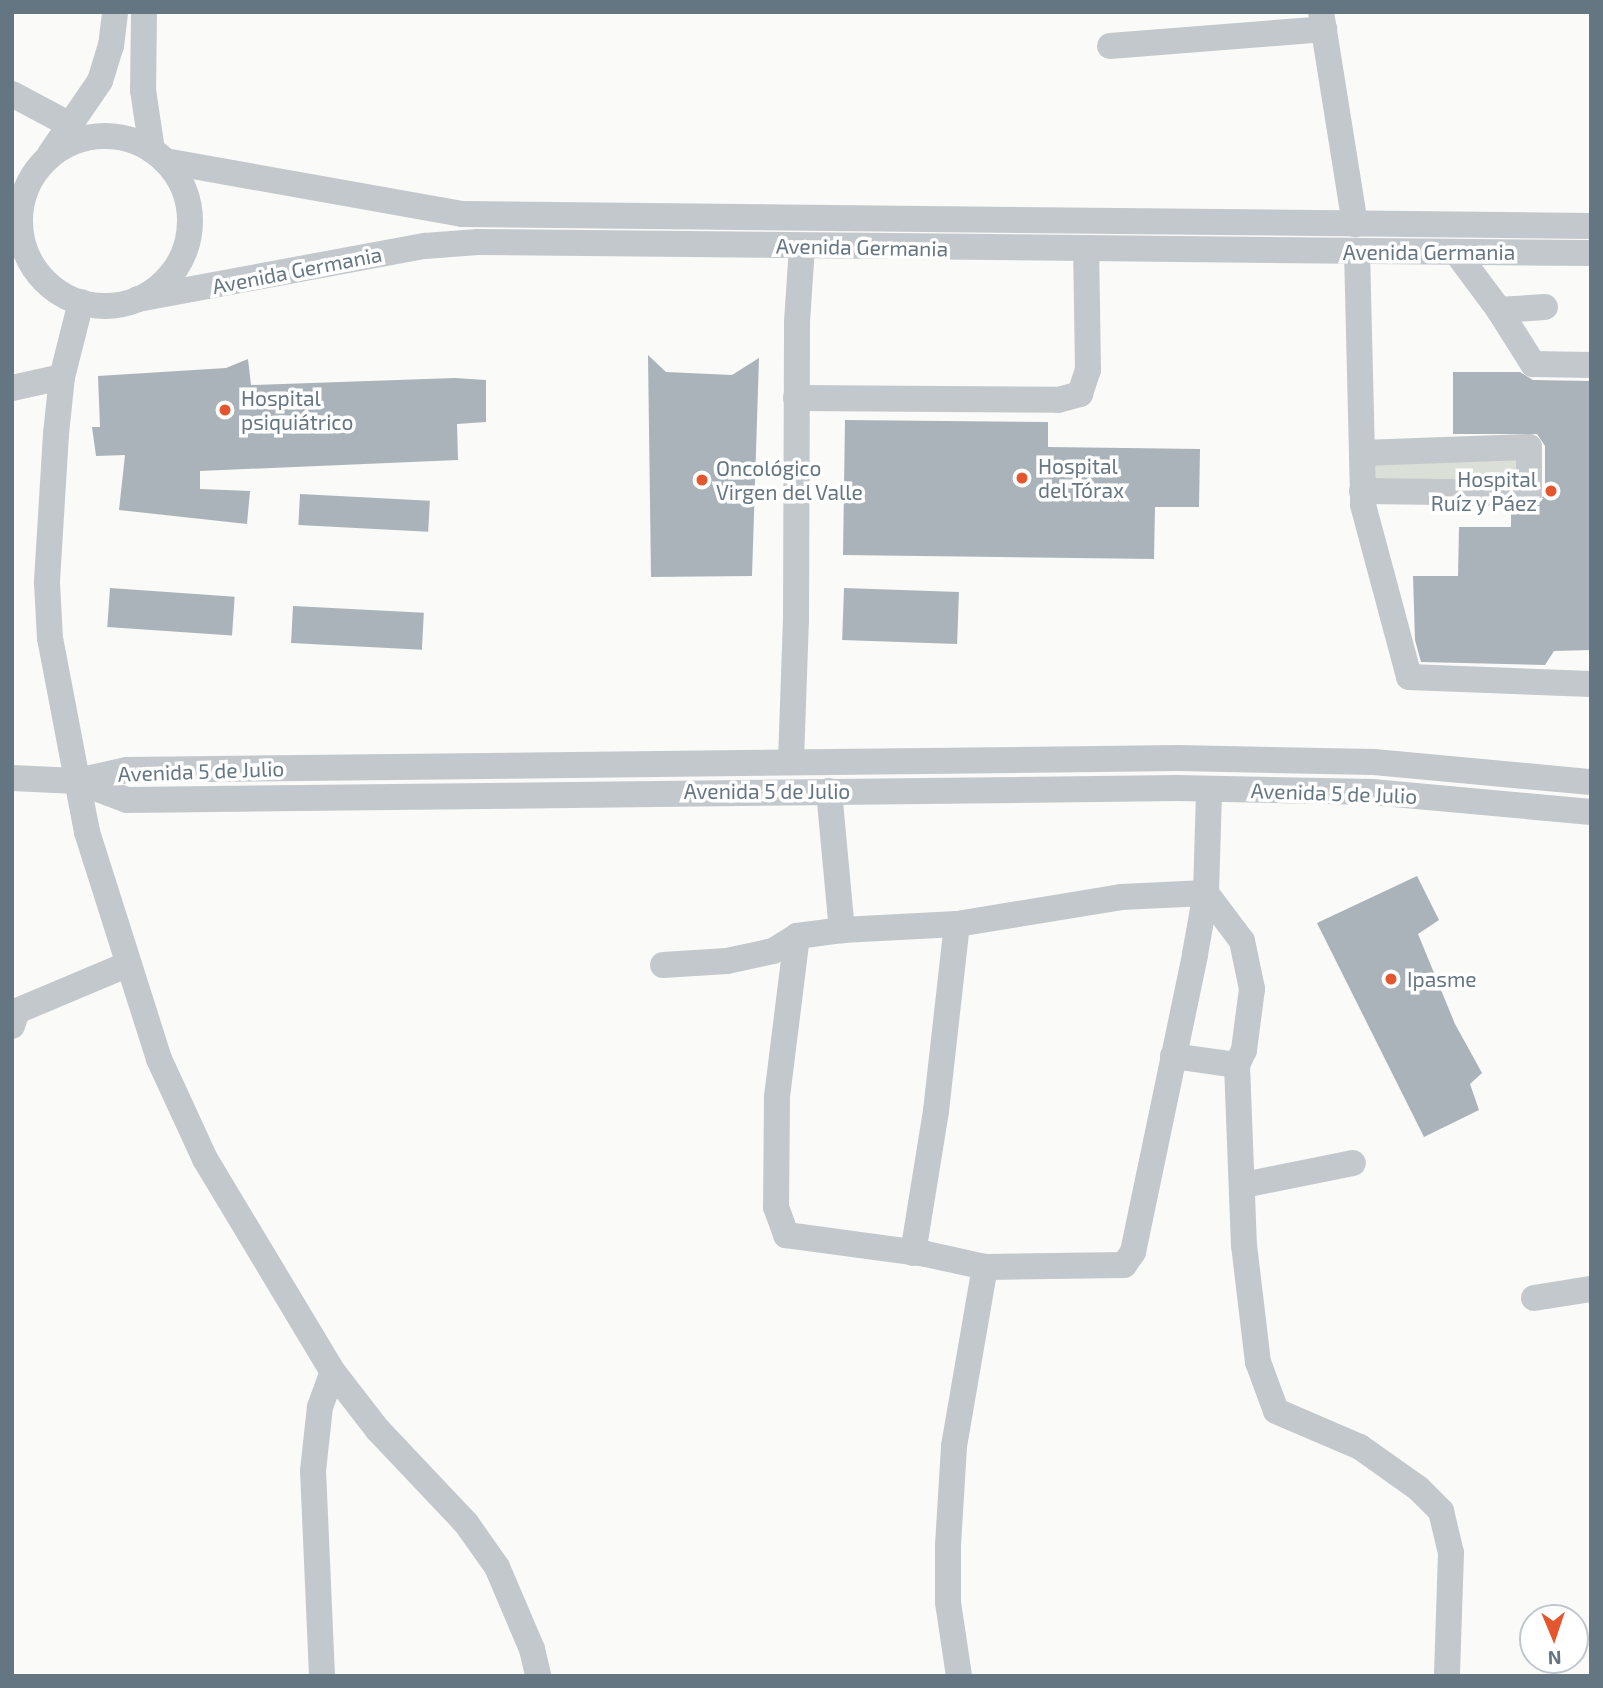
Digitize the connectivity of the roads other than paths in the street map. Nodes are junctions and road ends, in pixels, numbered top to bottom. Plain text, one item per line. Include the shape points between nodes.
1 (115, 12) edge
2 (144, 12) edge
3 (1323, 21) edge
4 (1111, 46) dead end
5 (12, 94) edge
6 (70, 125) junction
7 (159, 156) junction
8 (44, 162) junction
9 (1355, 224) junction
10 (1591, 226) edge
11 (802, 246) junction
12 (1086, 249) junction
13 (1357, 251) junction
14 (1456, 252) junction
15 (1591, 253) edge
16 (138, 299) junction
17 (81, 302) junction
18 (1545, 307) dead end
19 (1499, 310) junction
20 (1591, 365) edge
21 (62, 377) junction
22 (12, 388) edge
23 (796, 398) junction
24 (1362, 453) junction
25 (1362, 491) junction
26 (1591, 684) edge
27 (792, 761) junction
28 (12, 778) edge
29 (77, 781) junction
30 (1591, 782) edge
31 (1209, 789) junction
32 (829, 791) junction
33 (1591, 812) edge
34 (1206, 893) junction
35 (957, 924) junction
36 (842, 930) junction
37 (797, 936) junction
38 (128, 964) junction
39 (663, 965) dead end
40 (12, 1026) edge
41 (1173, 1056) junction
42 (1237, 1065) junction
43 (1353, 1163) dead end
44 (1244, 1185) junction
45 (913, 1253) junction
46 (985, 1267) junction
47 (1591, 1289) edge
48 (1534, 1298) dead end
49 (333, 1372) junction
50 (322, 1676) edge
51 (538, 1676) edge
52 (960, 1676) edge
53 (1447, 1676) edge

1 - 6 street via 100,80
2 - 7 street via 143,90
3 - 4 street
3 - 9 street
5 - 6 street
6 - 8 street
7 - 8 street via 121,138 100,137 72,143
7 - 9 street, Avenida Germania via 462,214
7 - 16 street via 184,188 189,237 171,275
8 - 17 street via 26,190 22,239 30,262 45,282
9 - 10 street, Avenida Germania
11 - 12 street, Avenida Germania
11 - 16 street, Avenida Germania via 452,243
11 - 23 street
12 - 13 street, Avenida Germania
12 - 23 street via 1088,370 1080,394 1058,400
13 - 14 street, Avenida Germania
13 - 24 street
14 - 15 street, Avenida Germania
14 - 19 street
16 - 17 street via 106,306
17 - 21 street
18 - 19 street
19 - 20 street via 1533,364
21 - 22 street
21 - 29 street via 48,607 58,691
23 - 27 street
24 - 25 street
24 - 25 street via 1529,447 1529,493
25 - 26 street via 1409,677
27 - 29 street, Avenida 5 de Julio via 127,770
27 - 30 street, Avenida 5 de Julio via 1178,758 1374,762
28 - 29 street
29 - 32 street, Avenida 5 de Julio via 127,800
29 - 38 street via 87,832
31 - 32 street, Avenida 5 de Julio
31 - 33 street, Avenida 5 de Julio via 1372,792
31 - 34 street
32 - 36 street
34 - 35 street via 1121,897
34 - 41 street
34 - 42 street via 1242,941 1252,989 1244,1051
35 - 36 street
35 - 45 street via 936,1111
36 - 37 street
37 - 39 street via 773,951 727,961
37 - 45 street via 777,1097 776,1207 786,1235
38 - 40 street via 17,1011
38 - 49 street via 159,1059 189,1128
41 - 42 street
41 - 46 street via 1133,1252 1124,1265
42 - 44 street
43 - 44 street
44 - 53 street via 1244,1245 1258,1362 1276,1411 1360,1447 1410,1482 1441,1511 1451,1553
45 - 46 street
46 - 52 street via 954,1446 949,1520 948,1602
47 - 48 street
49 - 50 street via 320,1407 313,1471
49 - 51 street via 378,1430 485,1547 522,1622

